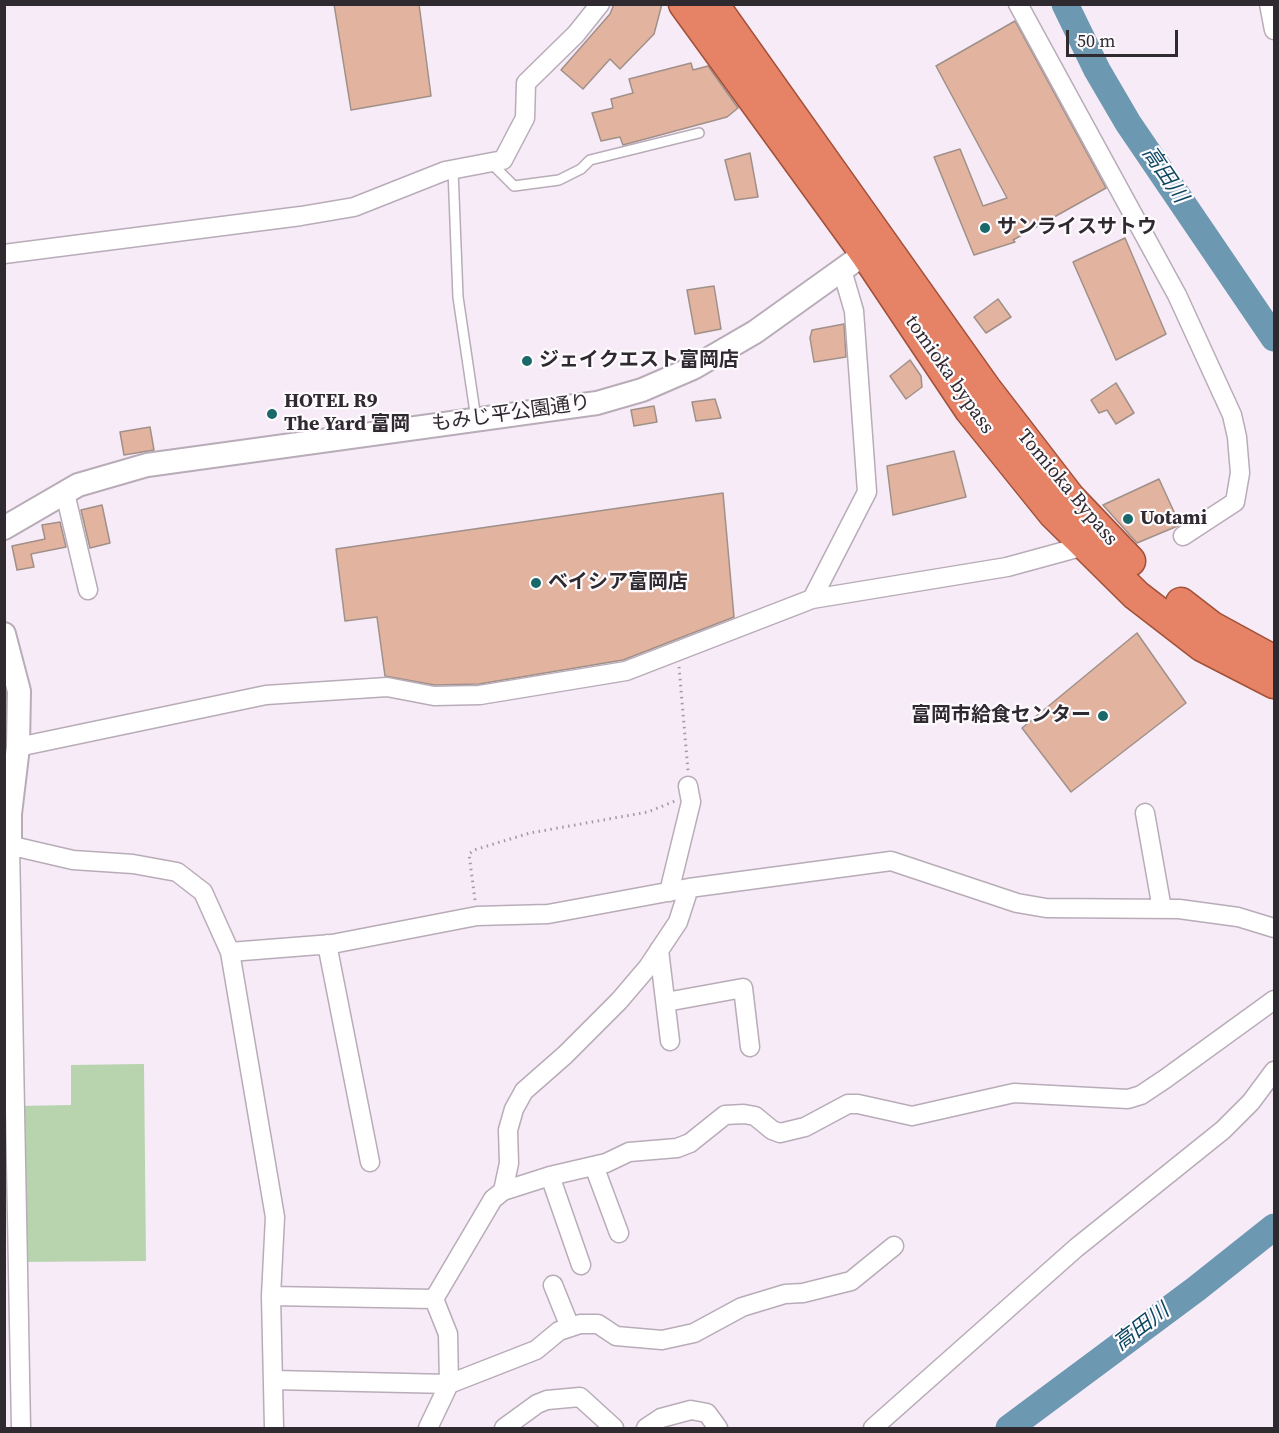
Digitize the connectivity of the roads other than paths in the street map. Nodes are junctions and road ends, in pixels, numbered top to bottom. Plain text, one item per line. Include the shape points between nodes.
1 (600, 4) edge
2 (684, 4) edge
3 (713, 4) edge
4 (1018, 4) edge
5 (1269, 4) edge
6 (1275, 30) edge
7 (699, 133) dead end
8 (492, 164) junction
9 (453, 170) junction
10 (4, 254) edge
11 (863, 255) junction
12 (476, 418) junction
13 (65, 493) junction
14 (4, 528) edge
15 (1183, 536) dead end
16 (1084, 546) junction
17 (88, 590) dead end
18 (812, 599) junction
19 (4, 634) edge
20 (1272, 674) edge
21 (18, 747) junction
22 (688, 786) road end
23 (1145, 813) dead end
24 (7, 845) edge
25 (688, 888) junction
26 (669, 892) junction
27 (1162, 909) junction
28 (1275, 928) edge
29 (327, 944) junction
30 (659, 950) junction
31 (230, 952) junction
32 (1275, 1000) edge
33 (666, 1002) junction
34 (670, 1041) dead end
35 (750, 1047) dead end
36 (1275, 1071) edge
37 (370, 1162) dead end
38 (594, 1167) junction
39 (550, 1176) junction
40 (503, 1191) junction
41 (619, 1233) dead end
42 (894, 1246) dead end
43 (581, 1265) dead end
44 (553, 1285) dead end
45 (272, 1296) junction
46 (434, 1299) junction
47 (570, 1327) junction
48 (274, 1380) junction
49 (448, 1384) junction
50 (21, 1428) edge
51 (274, 1428) edge
52 (428, 1428) edge
53 (504, 1428) edge
54 (614, 1428) edge
55 (646, 1428) edge
56 (718, 1428) edge
57 (873, 1428) edge

1 - 8 street via 526,83 525,118 503,160
2 - 11 highway, tomioka bypass
3 - 11 highway, tomioka bypass
4 - 15 street via 1177,296 1232,416 1240,472 1234,502
5 - 6 street
7 - 8 lane via 590,160 559,180 514,186
8 - 9 street
9 - 10 street via 354,207
9 - 12 lane via 458,297
11 - 12 street, もみじ平公園通り via 755,332 693,368 642,390 597,403
11 - 16 highway, tomioka bypass via 970,410
11 - 18 street via 854,312 867,492
11 - 20 highway, Tomioka Bypass via 986,389 1101,533 1143,574
12 - 13 street, もみじ平公園通り via 147,465
13 - 14 street, もみじ平公園通り
13 - 17 street
16 - 18 street via 1007,567
16 - 20 highway, tomioka bypass via 1136,595 1202,646
18 - 21 street via 626,670 480,695 434,696 387,687 266,695
19 - 21 street via 19,691
21 - 24 street
22 - 26 street via 691,802
23 - 27 street
24 - 31 street via 73,860 177,872 203,892
24 - 50 street
25 - 26 street
25 - 27 street via 891,861 1017,903 1046,908
25 - 30 street via 678,922
26 - 29 street via 548,914 477,916
27 - 28 street via 1238,917
29 - 31 street
29 - 37 street
30 - 33 street
30 - 40 street via 619,1001 524,1091 508,1130
31 - 45 street via 275,1217
32 - 38 street via 1165,1079 1128,1099 1014,1093 912,1116 848,1104 805,1127 780,1133 755,1116 725,1115 684,1145 629,1152
33 - 34 street
33 - 35 street via 743,987
36 - 57 street via 1223,1130 1076,1248
38 - 39 street
38 - 41 street
39 - 40 street
39 - 43 street
40 - 46 street via 493,1199
42 - 47 street via 851,1281 742,1307 694,1333 662,1340 616,1336 598,1324
44 - 47 street
45 - 46 street
45 - 48 street
46 - 49 street via 448,1334
47 - 49 street via 536,1350
48 - 49 street
48 - 51 street
49 - 52 street
53 - 54 street via 537,1404 580,1397
55 - 56 street via 661,1418 691,1410 707,1413

